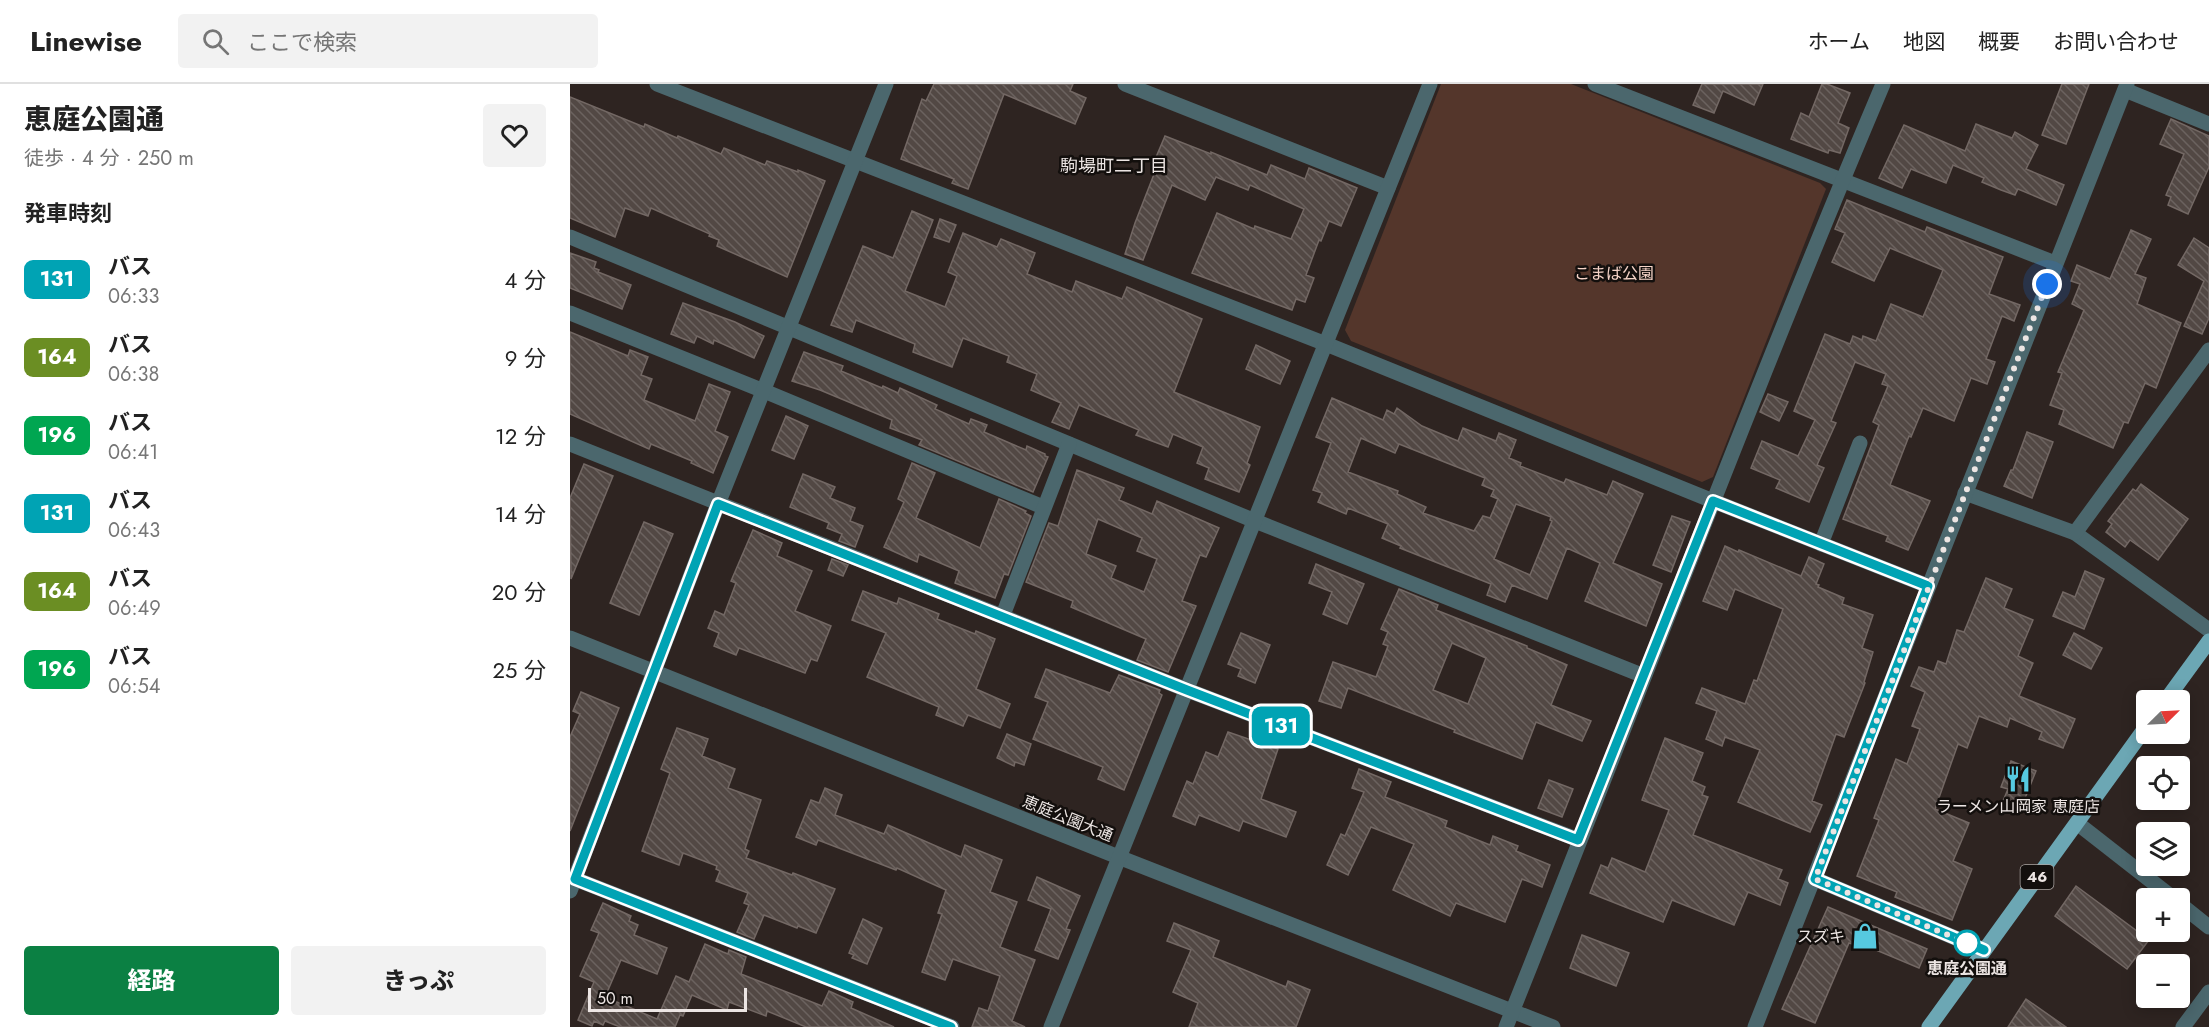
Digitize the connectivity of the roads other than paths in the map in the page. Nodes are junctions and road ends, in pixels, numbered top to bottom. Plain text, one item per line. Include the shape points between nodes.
1 (657, 84) edge
2 (886, 84) edge
3 (1125, 84) edge
4 (1430, 84) edge
5 (1595, 84) edge
6 (1882, 84) edge
7 (2126, 87) edge
8 (2209, 124) edge
9 (854, 160) junction
10 (1841, 181) junction
11 (1388, 188) junction
12 (570, 237) edge
13 (2055, 263) junction
14 (570, 313) edge
15 (789, 326) junction
16 (1326, 344) junction
17 (2209, 350) edge
18 (764, 391) junction
19 (1860, 443) dead end
20 (570, 444) edge
21 (1069, 444) junction
22 (1965, 493) junction
23 (1713, 501) junction
24 (718, 504) junction
25 (1043, 507) junction
26 (1255, 521) junction
27 (2075, 533) junction
28 (1821, 543) junction
29 (1928, 586) junction
30 (1003, 615) junction
31 (2209, 630) edge
32 (570, 638) edge
33 (2209, 641) edge
34 (655, 672) junction
35 (1644, 676) junction
36 (1187, 690) junction
37 (2173, 690) edge
38 (2136, 741) edge
39 (2077, 822) junction
40 (1578, 840) junction
41 (1121, 858) junction
42 (1815, 879) junction
43 (572, 882) edge
44 (2160, 888) edge
45 (2190, 911) edge
46 (2209, 927) edge
47 (1984, 950) junction
48 (2209, 992) edge
49 (1512, 1011) junction
50 (952, 1027) edge
51 (1051, 1027) edge
52 (1506, 1027) edge
53 (1553, 1027) edge
54 (1755, 1027) edge
55 (1929, 1027) edge
56 (2183, 1027) edge

1 - 9 street
2 - 9 street
3 - 11 street
4 - 11 street
5 - 10 street
6 - 10 street
7 - 8 street
7 - 13 street
9 - 15 street
9 - 16 street
10 - 13 street
10 - 23 street
11 - 16 street
12 - 15 street
13 - 22 street
14 - 18 street
15 - 18 street
15 - 21 street
16 - 23 street
16 - 26 street
17 - 27 street
18 - 24 street
18 - 25 street
19 - 28 street
20 - 24 street
21 - 25 street
21 - 26 street
22 - 27 street
22 - 29 street
23 - 28 street
23 - 35 street
24 - 30 street
24 - 34 street
25 - 30 street
26 - 35 street
26 - 36 street
27 - 31 street
28 - 29 street
29 - 42 street
30 - 36 street
32 - 34 street, 恵庭公園大通
33 - 37 main road
34 - 41 street, 恵庭公園大通
34 - 43 street
35 - 40 street
36 - 40 street
36 - 41 street
38 - 39 main road, 46
39 - 44 street
39 - 47 main road, 46
40 - 49 street
41 - 49 street, 恵庭公園大通
41 - 51 street
42 - 47 street
42 - 54 street
43 - 50 street
45 - 46 street
47 - 55 main road, 46
48 - 56 street
49 - 52 street
49 - 53 street, 恵庭公園大通

